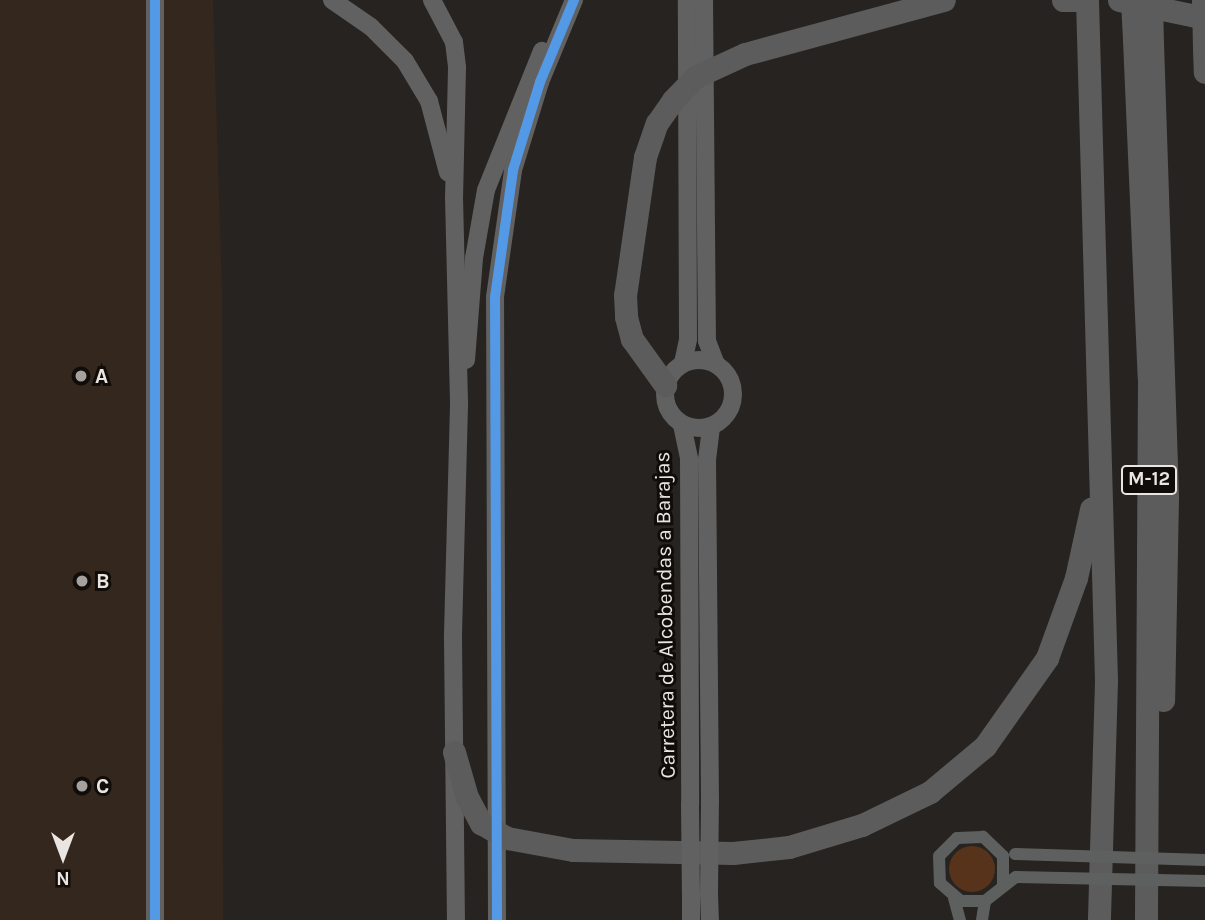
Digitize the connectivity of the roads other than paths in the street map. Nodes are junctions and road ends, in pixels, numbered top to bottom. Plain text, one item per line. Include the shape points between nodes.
1 (155, 0) edge
2 (169, 0) edge
3 (332, 0) edge
4 (432, 0) edge
5 (567, 0) edge
6 (574, 0) edge
7 (687, 0) edge
8 (704, 0) edge
9 (944, 0) edge
10 (1063, 0) edge
11 (1085, 0) edge
12 (1119, 0) edge
13 (1132, 0) edge
14 (1151, 0) edge
15 (1203, 0) edge
16 (1205, 18) edge
17 (157, 22) junction
18 (1143, 42) junction
19 (1204, 49) edge
20 (1205, 72) edge
21 (454, 197) junction
22 (683, 363) junction
23 (716, 364) junction
24 (665, 385) junction
25 (458, 405) junction
26 (1095, 408) junction
27 (682, 425) junction
28 (711, 426) junction
29 (454, 752) junction
30 (1000, 850) junction
31 (1205, 860) edge
32 (1205, 881) edge
33 (1003, 885) junction
34 (700, 894) junction
35 (954, 898) junction
36 (985, 901) junction
37 (155, 920) edge
38 (457, 920) edge
39 (497, 920) edge
40 (691, 920) edge
41 (709, 920) edge
42 (960, 920) edge
43 (982, 920) edge
44 (1099, 920) edge
45 (1146, 920) edge
46 (1156, 920) edge

1 - 17 street
2 - 17 street
3 - 21 street via 371,27 418,81 429,101
4 - 21 street via 454,42 457,68
5 - 25 street via 528,77 486,190
6 - 39 street via 540,82 513,170 495,297
7 - 22 street via 688,339
8 - 23 street via 707,341
9 - 24 highway, bridge via 745,54 695,77 657,123 645,157 625,295 632,339
10 - 11 highway
11 - 26 highway, M-12
12 - 16 highway
13 - 18 highway, M-12, bridge
14 - 18 highway, bridge
15 - 19 highway, bridge
17 - 37 street
18 - 45 highway, M-12 via 1149,378
18 - 46 highway via 1167,537
19 - 20 highway
21 - 25 street
22 - 23 street via 699,359
22 - 24 street
23 - 28 street via 729,378 733,397 726,415
24 - 27 street via 666,408
25 - 29 street
26 - 29 highway, bridge via 1091,511 1076,578 1047,658 985,746 930,792 862,825 789,847 733,853 573,850 507,838 481,823 467,797
26 - 44 highway, M-12 via 1106,681
27 - 28 street
27 - 34 street, Carretera de Alcobendas a Barajas, bridge via 689,459 690,805
28 - 34 street, Carretera de Alcobendas a Barajas, bridge via 707,460 709,801
29 - 38 street
30 - 31 street, bridge
30 - 33 street via 1006,868
30 - 35 street via 976,835 948,843 936,870 940,883
32 - 33 street, bridge via 1016,877
33 - 36 street
34 - 40 street
34 - 41 street
35 - 36 street via 968,903
35 - 42 street
36 - 43 street

